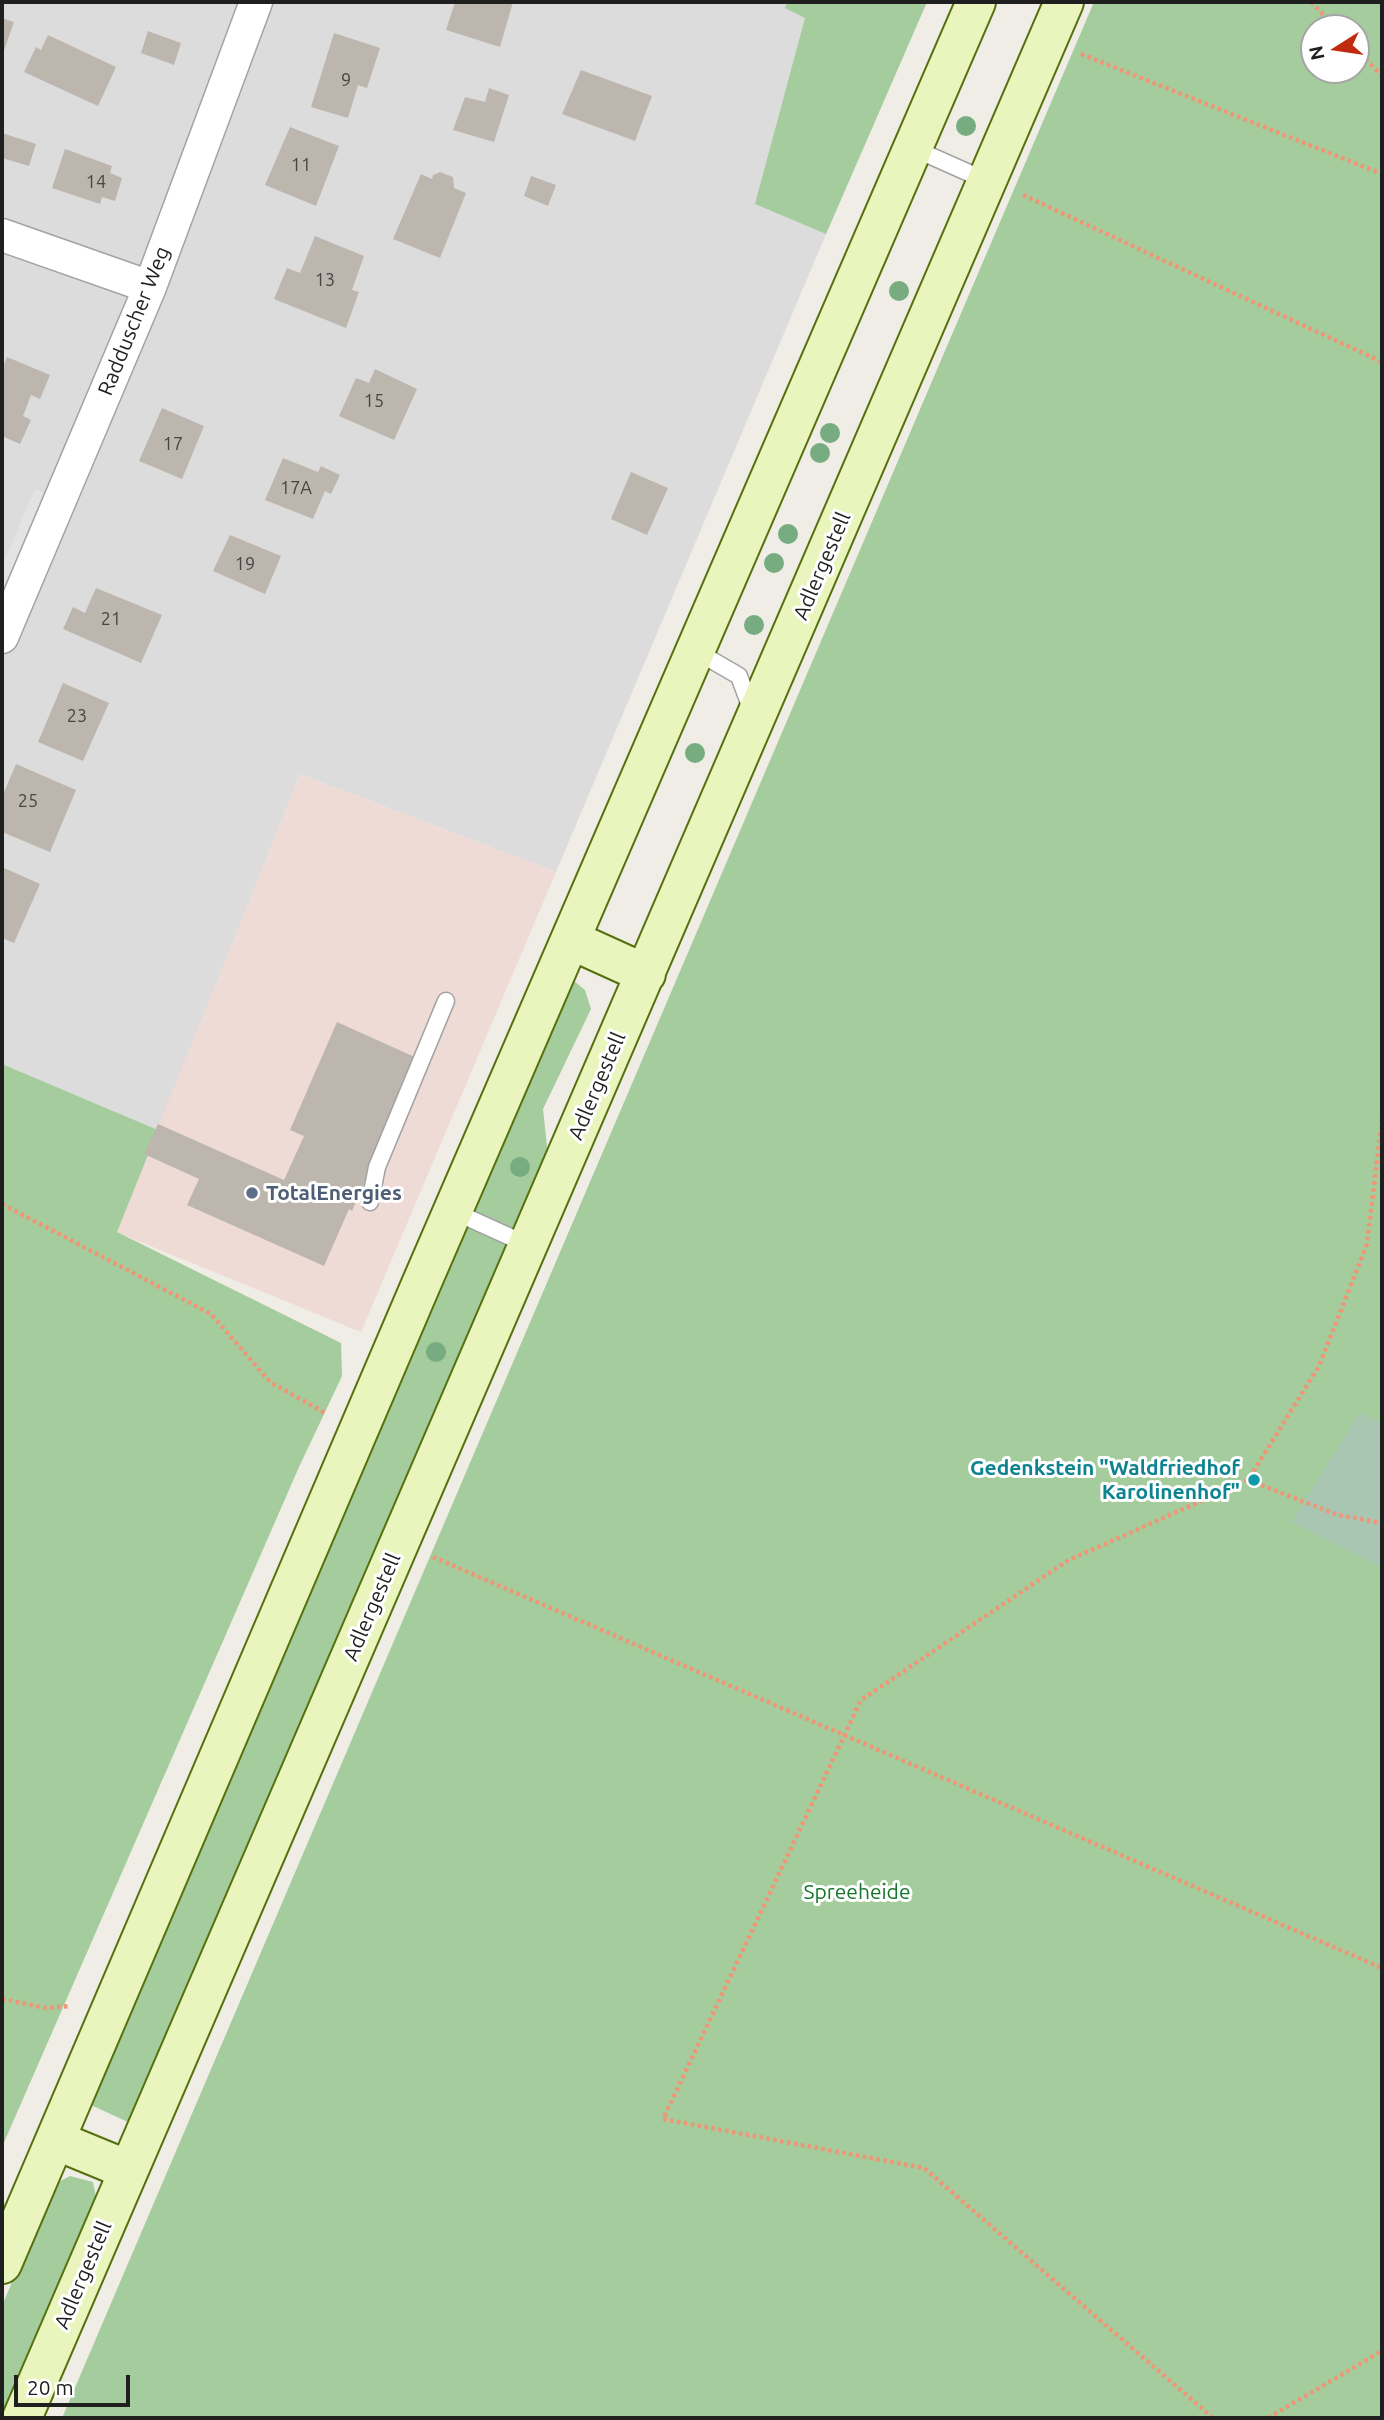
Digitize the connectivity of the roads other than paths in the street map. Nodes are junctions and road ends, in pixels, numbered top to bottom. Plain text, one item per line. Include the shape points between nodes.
1 (256, 2) edge
2 (976, 2) edge
3 (1064, 2) edge
4 (913, 148) junction
5 (1002, 186) junction
6 (2, 235) edge
7 (150, 287) junction
8 (2, 637) edge
9 (696, 651) junction
10 (755, 720) junction
11 (570, 940) junction
12 (646, 974) junction
13 (446, 1001) dead end
14 (370, 1202) dead end
15 (453, 1211) junction
16 (528, 1245) junction
17 (55, 2140) junction
18 (128, 2170) junction
19 (2, 2264) edge
20 (22, 2418) edge

1 - 7 street, Radduscher Weg
2 - 4 main road
3 - 5 main road, Adlergestell
4 - 5 lane
4 - 9 main road
5 - 10 main road, Adlergestell
6 - 7 street
7 - 8 street, Radduscher Weg
9 - 10 lane via 739,676
9 - 11 main road
10 - 12 main road, Adlergestell
11 - 12 main road
11 - 15 main road
12 - 16 main road, Adlergestell
13 - 14 lane via 377,1167
15 - 16 lane
15 - 17 main road
16 - 18 main road, Adlergestell
17 - 18 main road
17 - 19 main road
18 - 20 main road, Adlergestell

